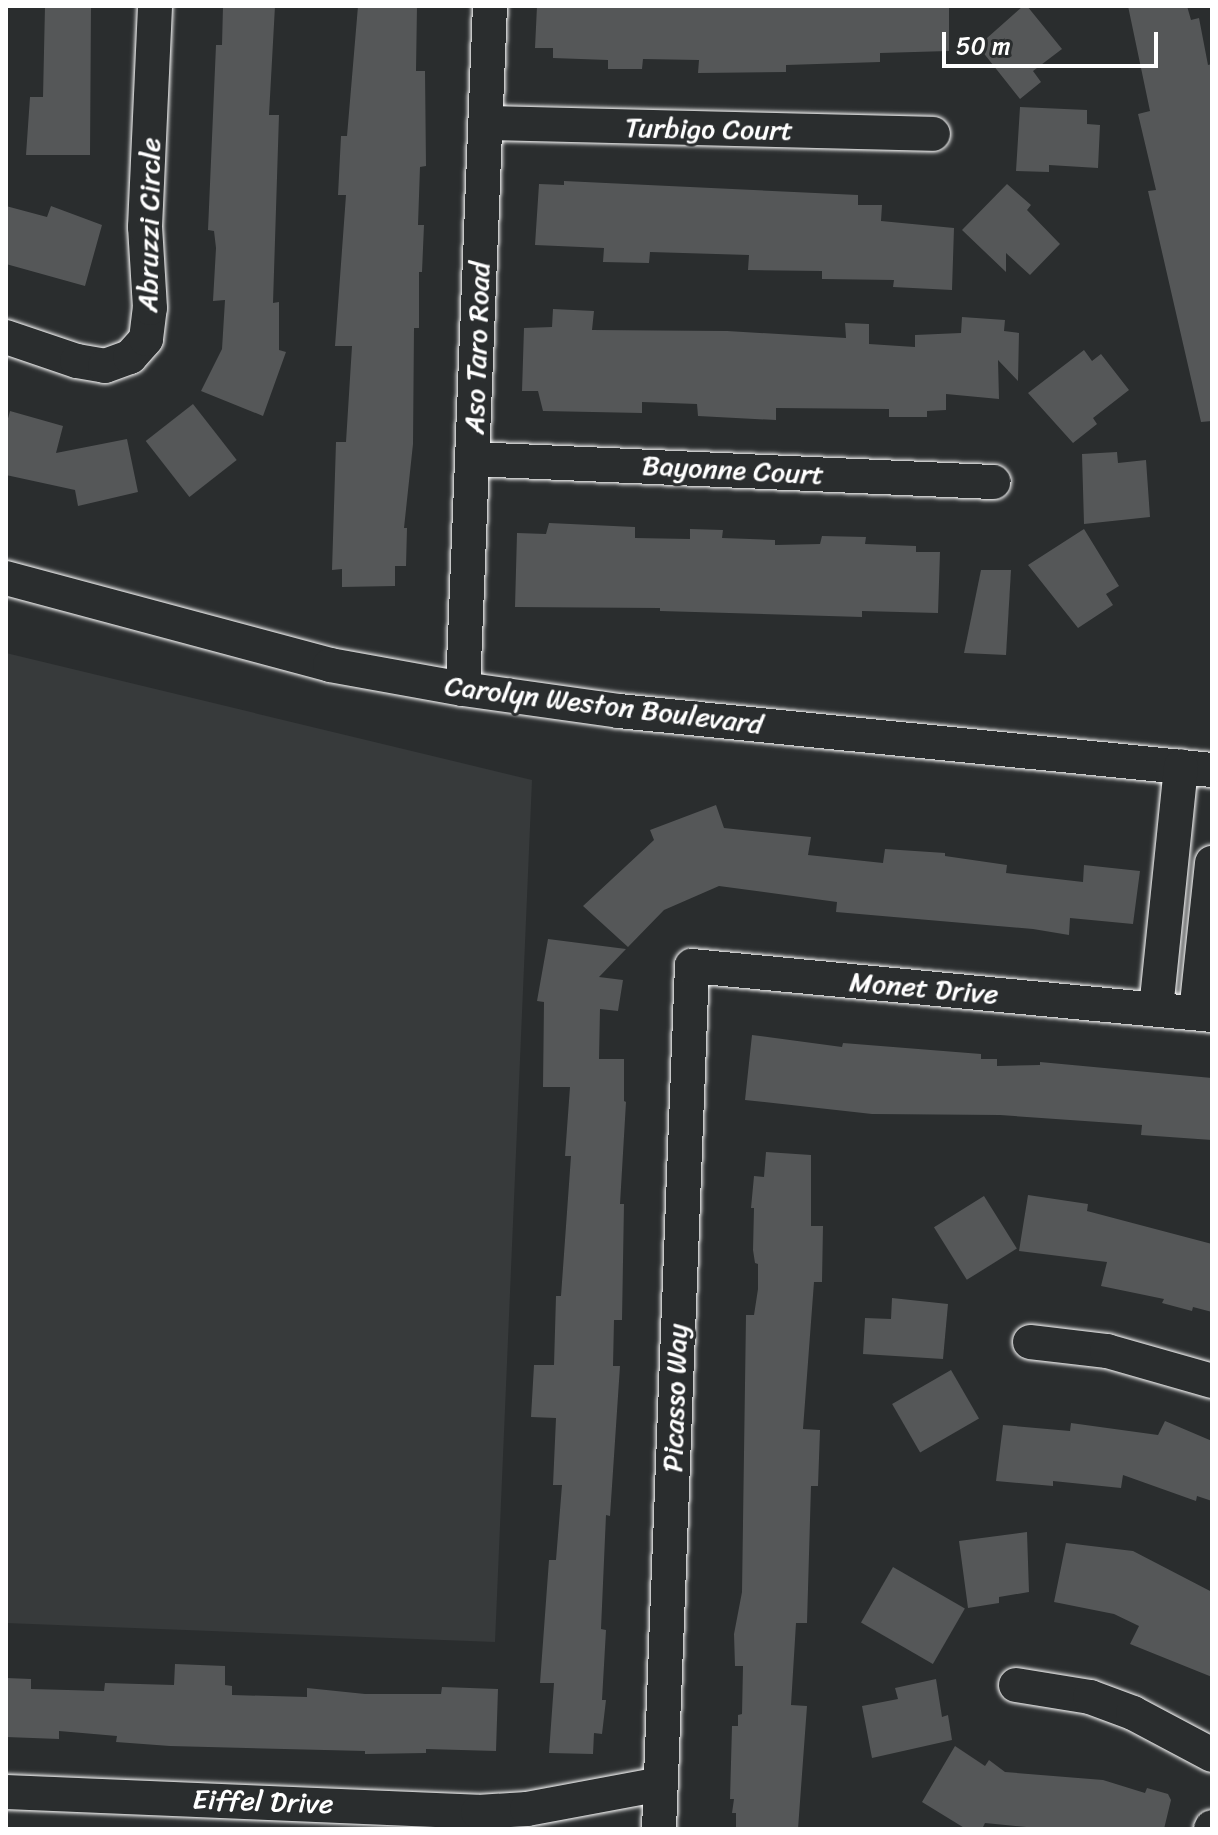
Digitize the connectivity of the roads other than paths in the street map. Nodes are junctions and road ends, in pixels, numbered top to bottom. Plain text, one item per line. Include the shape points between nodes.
1 (155, 6) edge
2 (490, 6) edge
3 (486, 123) junction
4 (933, 134) dead end
5 (6, 337) edge
6 (472, 459) junction
7 (993, 482) dead end
8 (6, 578) edge
9 (463, 689) junction
10 (1196, 768) edge
11 (1212, 863) edge
12 (692, 966) joint
13 (1156, 1009) junction
14 (1204, 1014) edge
15 (1030, 1342) dead end
16 (1212, 1381) edge
17 (1016, 1685) dead end
18 (1212, 1755) edge
19 (660, 1784) junction
20 (6, 1792) edge
21 (329, 1817) edge
22 (659, 1829) edge

1 - 5 street, Abruzzi Circle via 145,227 150,308 146,339 130,357 105,366
2 - 3 street, Aso Taro Road
3 - 4 street, Turbigo Court
3 - 6 street, Aso Taro Road
6 - 7 street, Bayonne Court
6 - 9 street, Aso Taro Road
8 - 9 street, Carolyn Weston Boulevard via 330,665
9 - 10 street, Carolyn Weston Boulevard via 619,711
10 - 13 street
11 - 14 street, Monet Drive
12 - 13 street, Monet Drive
12 - 19 street, Picasso Way
13 - 14 street, Monet Drive
15 - 16 street via 1107,1351
17 - 18 street via 1090,1697 1133,1713
19 - 21 street, Eiffel Drive via 527,1809
19 - 22 street, Picasso Way
20 - 21 street, Eiffel Drive

